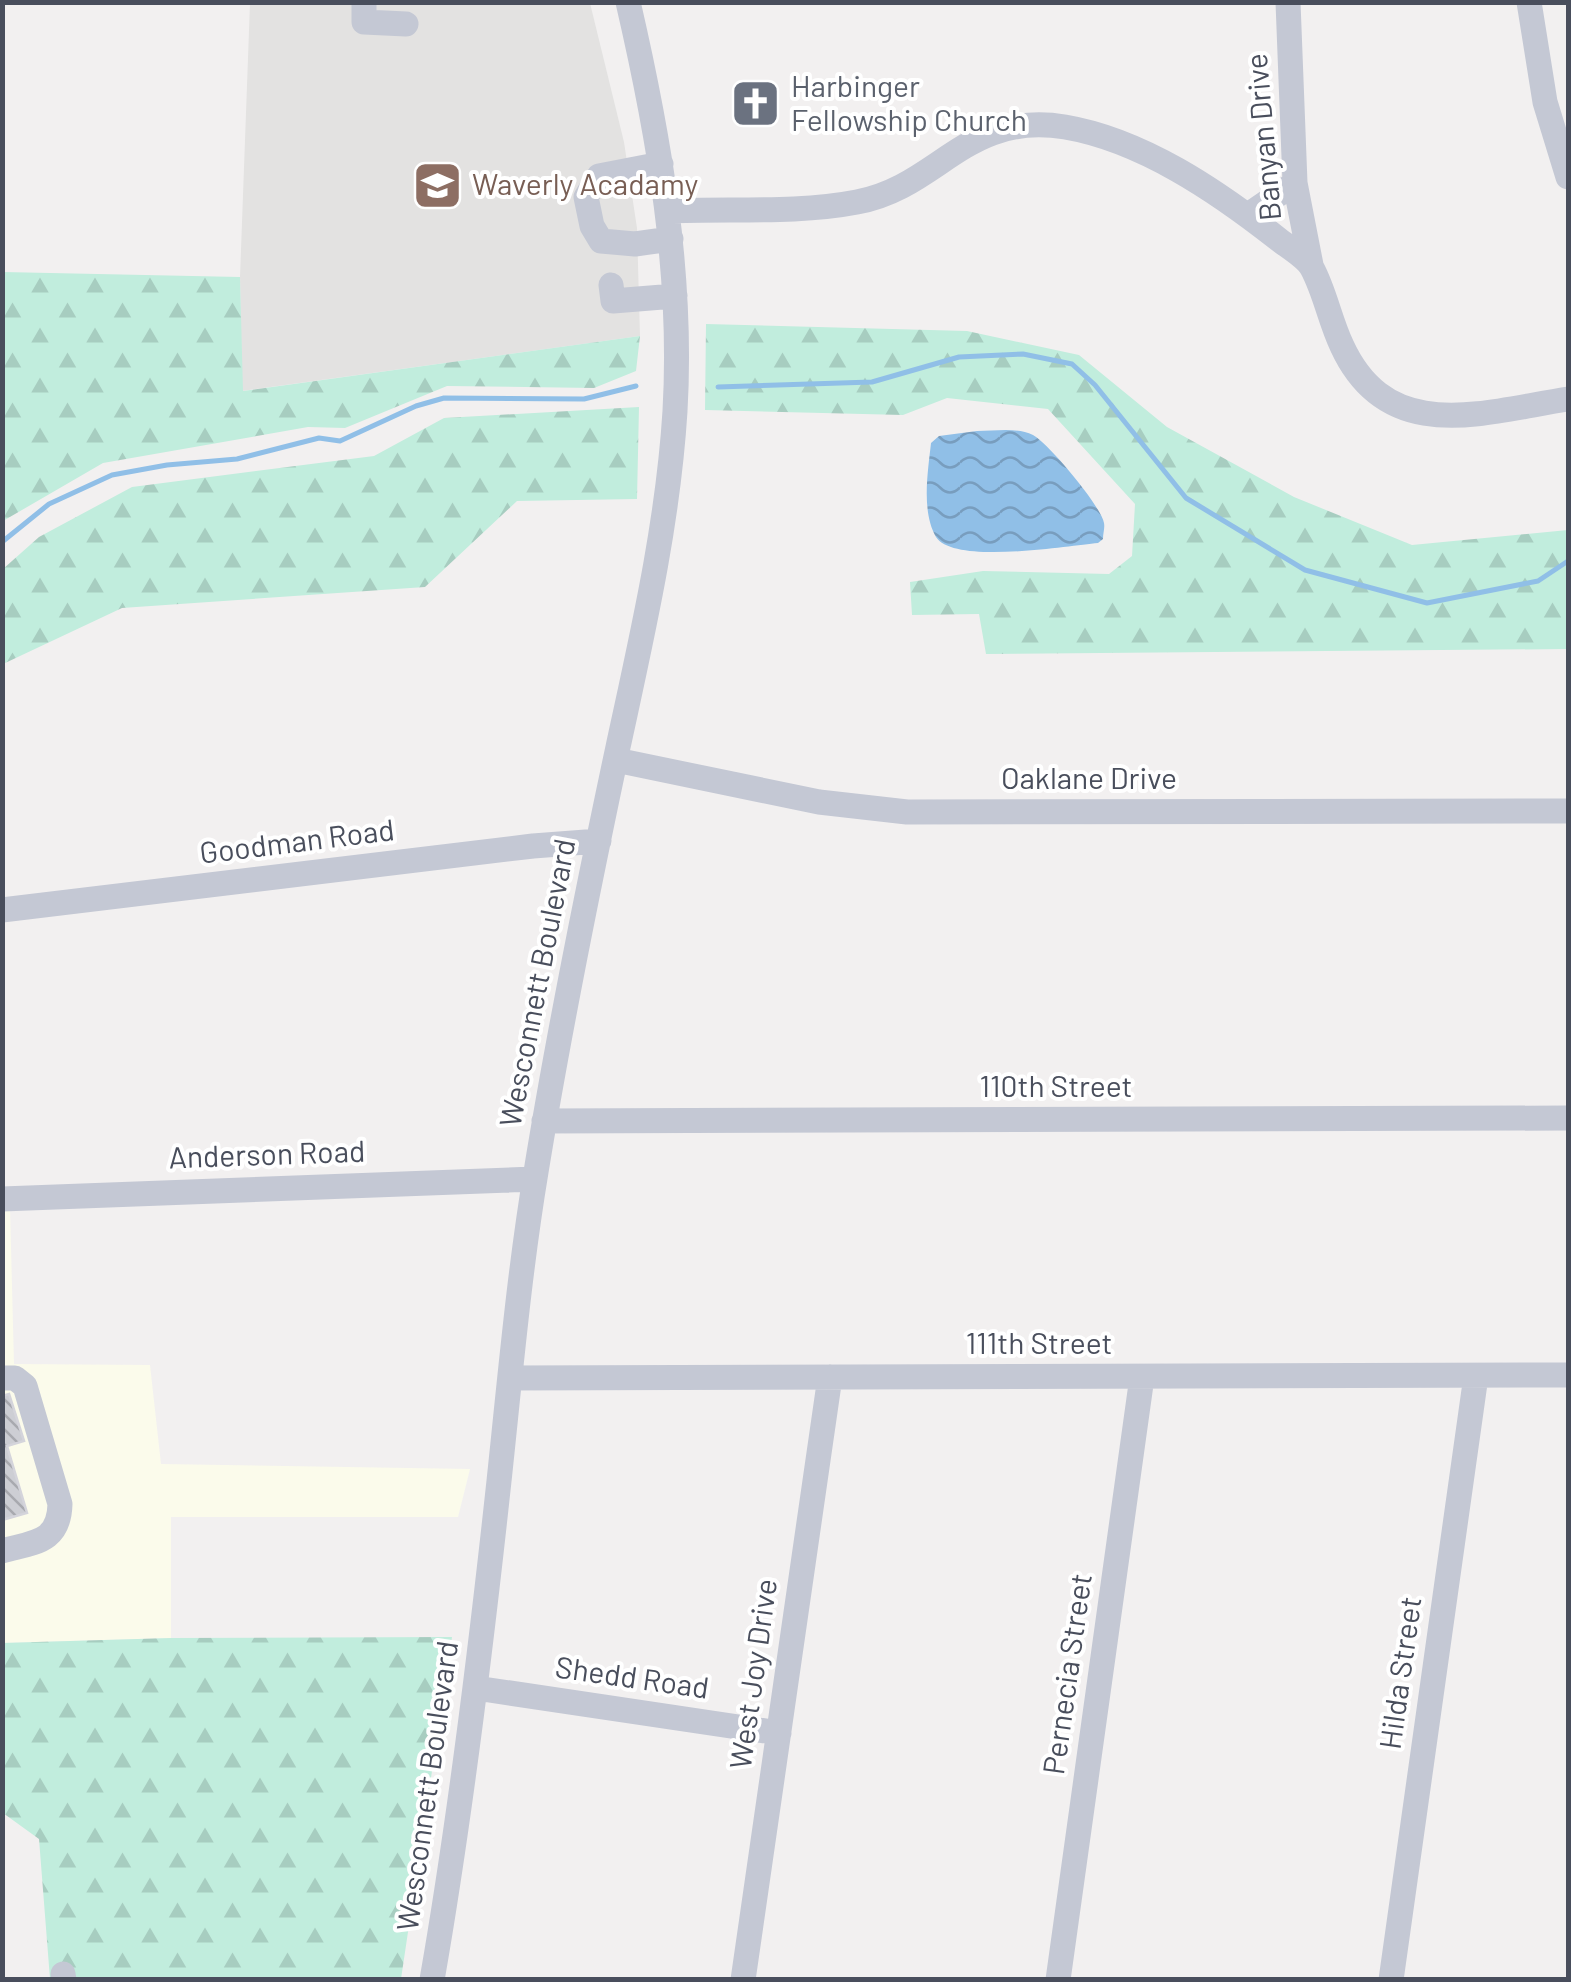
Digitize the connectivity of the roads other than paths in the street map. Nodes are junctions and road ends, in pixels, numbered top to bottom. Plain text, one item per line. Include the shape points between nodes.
1 (364, 2) edge
2 (628, 2) edge
3 (1288, 2) edge
4 (1528, 2) edge
5 (406, 24) dead end
6 (661, 164) junction
7 (1568, 177) edge
8 (1295, 183) junction
9 (667, 211) junction
10 (1248, 215) junction
11 (671, 240) junction
12 (1311, 265) junction
13 (611, 285) dead end
14 (675, 296) junction
15 (1568, 399) edge
16 (616, 760) junction
17 (1568, 810) edge
18 (599, 841) junction
19 (2, 910) edge
20 (1568, 1118) edge
21 (544, 1121) junction
22 (534, 1178) junction
23 (2, 1199) edge
24 (1568, 1375) edge
25 (1142, 1376) junction
26 (1476, 1376) junction
27 (830, 1377) junction
28 (2, 1378) edge
29 (510, 1378) junction
30 (14, 1547) edge
31 (476, 1688) junction
32 (778, 1732) junction
33 (432, 1980) edge
34 (742, 1980) edge
35 (1058, 1980) edge
36 (1391, 1980) edge

1 - 5 street via 364,22
2 - 6 street, Wesconnett Boulevard
3 - 8 street, Banyan Drive
4 - 7 street via 1541,85
6 - 9 street, Wesconnett Boulevard
6 - 11 street via 599,176 586,197 601,241
8 - 10 street
8 - 12 street, Banyan Drive
9 - 10 street via 859,202 892,192 982,135 1038,124 1133,149
9 - 11 street, Wesconnett Boulevard
10 - 12 street
11 - 14 street, Wesconnett Boulevard
12 - 15 street, Banyan Drive via 1343,349 1376,394 1397,408 1451,417
13 - 14 street via 613,302
14 - 16 street, Wesconnett Boulevard via 670,475
16 - 17 street, Oaklane Drive via 893,811
16 - 18 street, Wesconnett Boulevard
18 - 19 street, Goodman Road
18 - 21 street, Wesconnett Boulevard
20 - 21 street, 110th Street
21 - 22 street, Wesconnett Boulevard
22 - 23 street, Anderson Road
22 - 29 street, Wesconnett Boulevard
24 - 26 street, 111th Street
25 - 26 street, 111th Street
25 - 27 street, 111th Street
25 - 35 street, Pernecia Street
26 - 36 street, Hilda Street
27 - 29 street, 111th Street
27 - 32 street, West Joy Drive
28 - 30 street via 25,1386 60,1504 55,1532
29 - 31 street, Wesconnett Boulevard
31 - 32 street, Shedd Road
31 - 33 street, Wesconnett Boulevard
32 - 34 street, West Joy Drive

